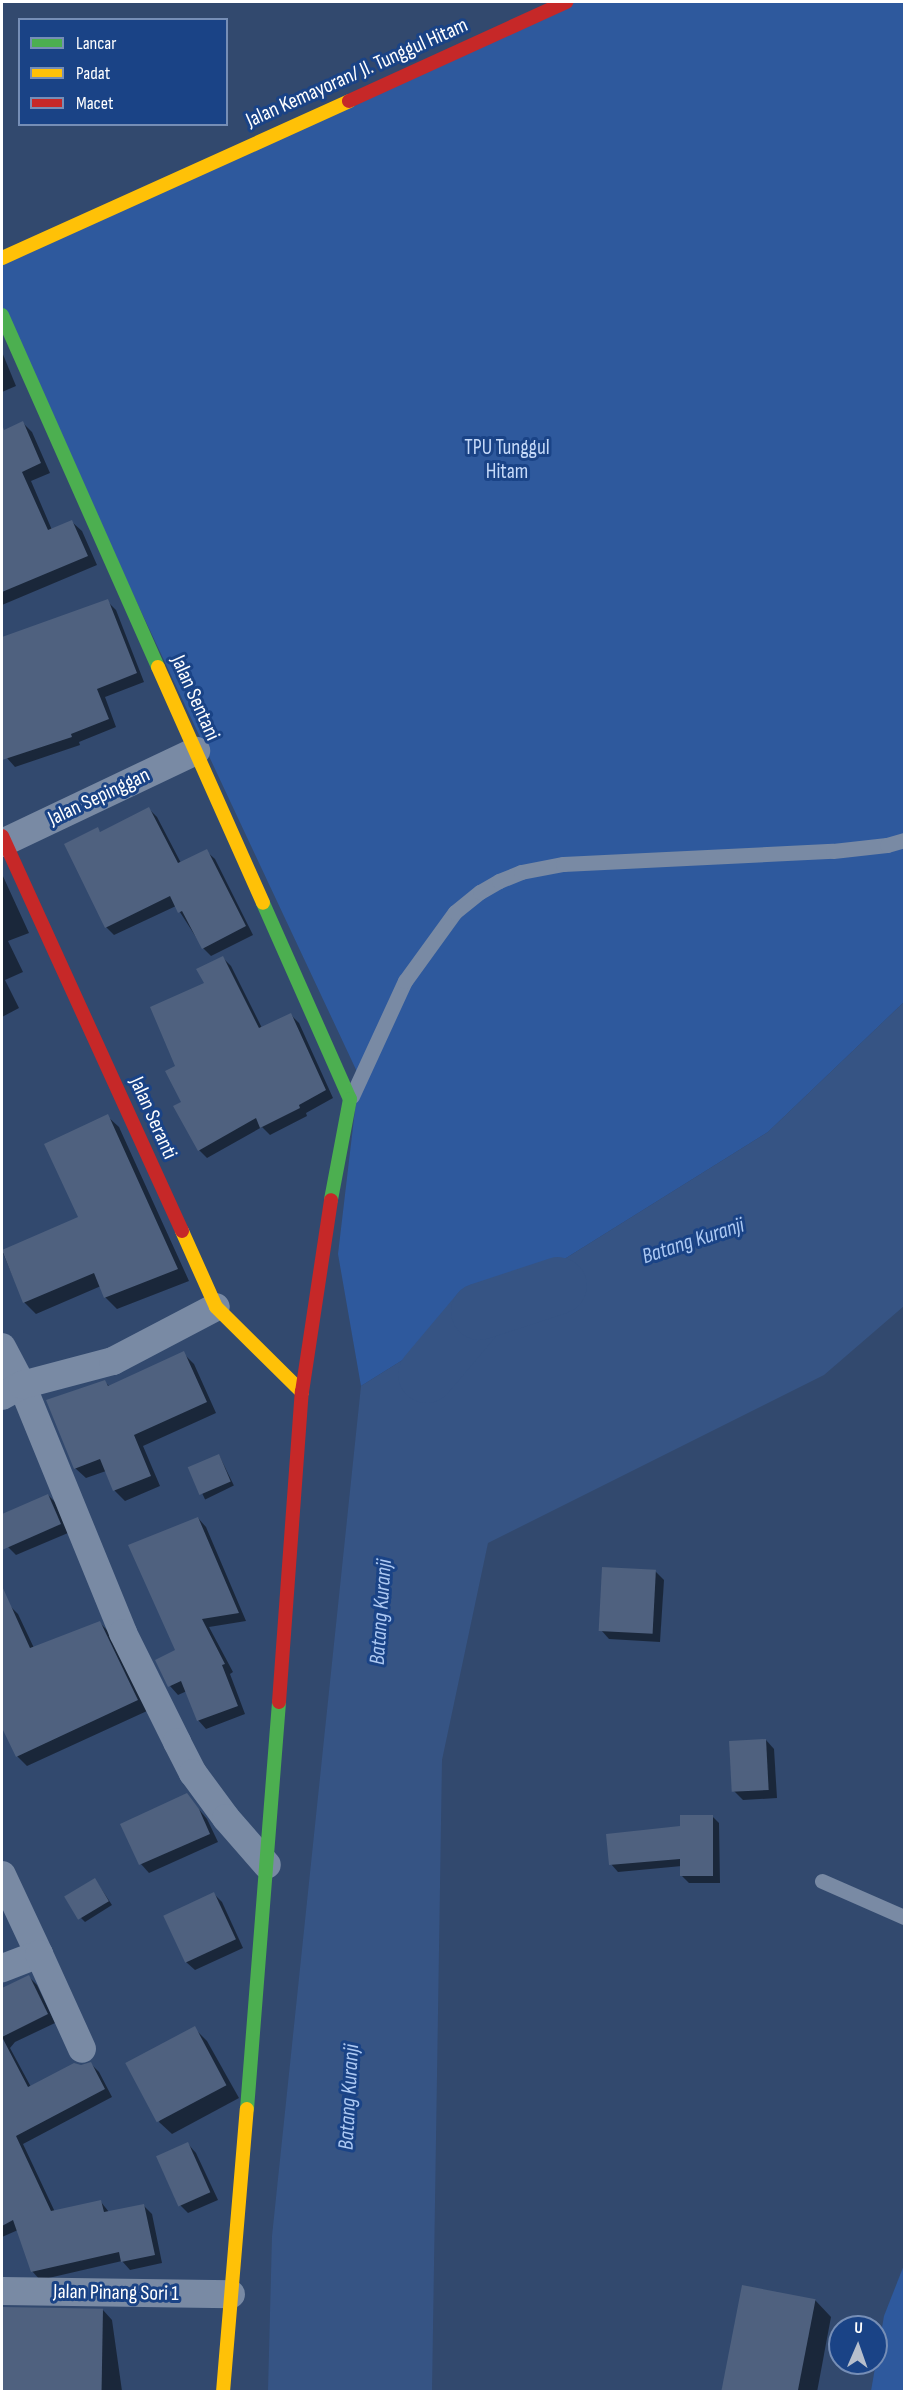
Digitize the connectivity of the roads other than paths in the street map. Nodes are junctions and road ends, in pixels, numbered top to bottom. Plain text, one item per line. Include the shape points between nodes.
1 (566, 2) edge
2 (2, 258) edge
3 (2, 315) edge
4 (196, 751) junction
5 (2, 840) edge
6 (904, 840) edge
7 (350, 1098) junction
8 (216, 1307) junction
9 (2, 1347) edge
10 (12, 1391) edge
11 (302, 1392) junction
12 (267, 1865) junction
13 (2, 1875) edge
14 (822, 1881) dead end
15 (904, 1917) edge
16 (39, 1954) junction
17 (2, 1968) edge
18 (82, 2049) dead end
19 (2, 2291) edge
20 (231, 2294) junction
21 (223, 2391) edge

1 - 2 street, Jalan Kemayoran/ Jl. Tunggul Hitam
3 - 4 street, Jalan Sentani
4 - 5 street, Jalan Sepinggan
4 - 7 street, Jalan Sentani
5 - 8 street, Jalan Seranti
6 - 7 lane via 833,851 563,864 521,872 499,881 455,912 405,981
7 - 11 street via 327,1219
8 - 10 street via 113,1361
8 - 11 street, Jalan Seranti
9 - 10 street
10 - 12 street via 123,1633 193,1773
11 - 12 street
12 - 20 street
13 - 16 street
14 - 15 lane
16 - 17 street
16 - 18 street
19 - 20 street, Jalan Pinang Sori 1
20 - 21 street

